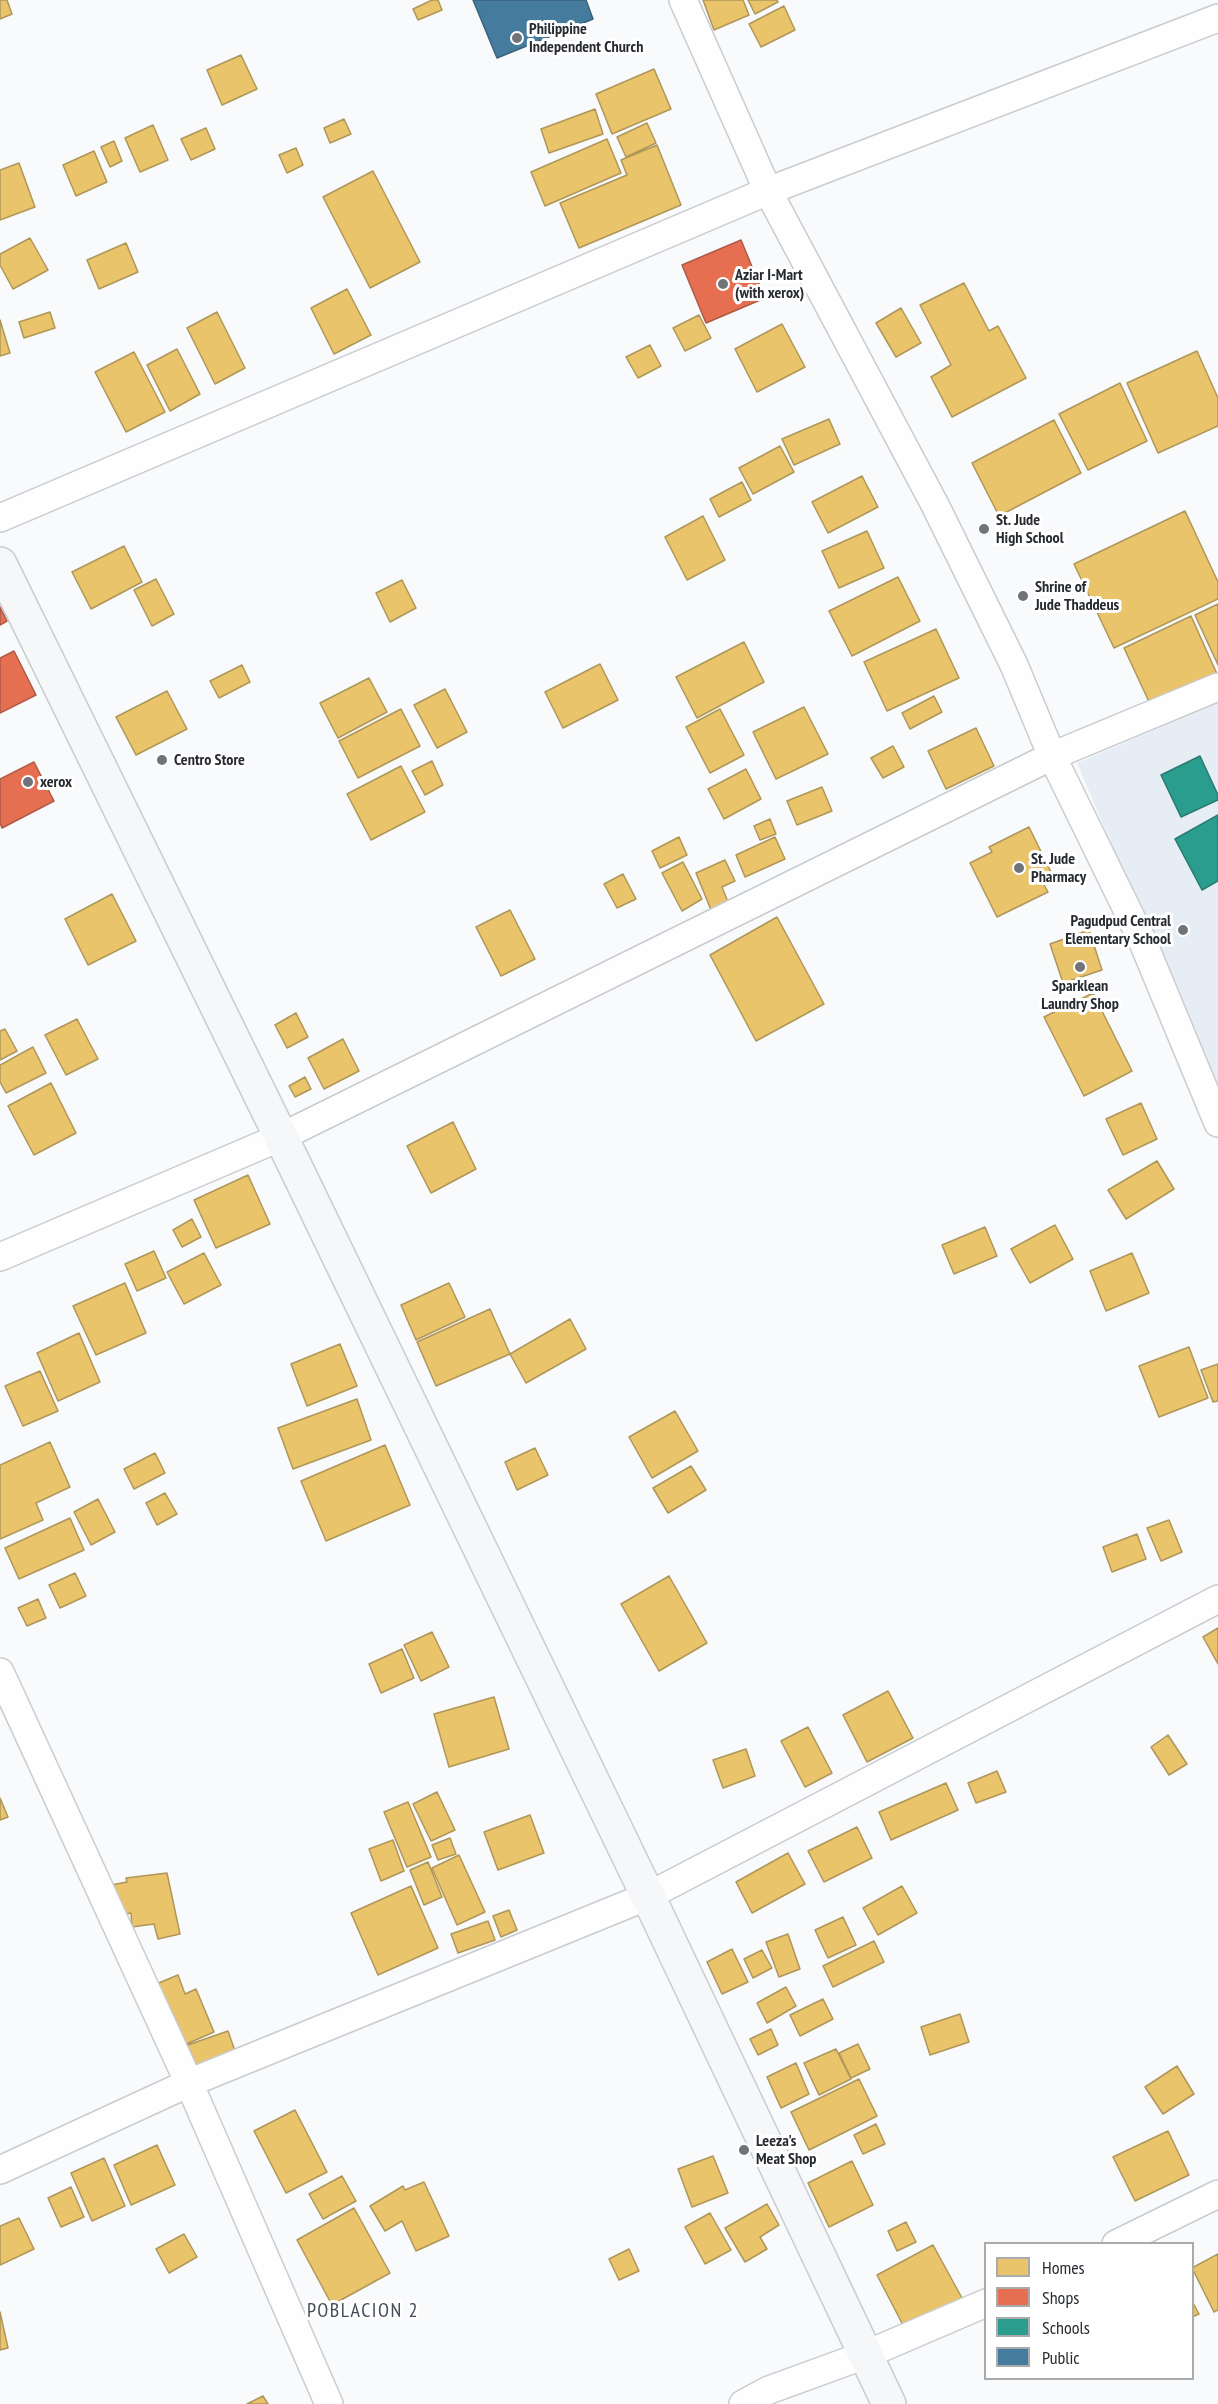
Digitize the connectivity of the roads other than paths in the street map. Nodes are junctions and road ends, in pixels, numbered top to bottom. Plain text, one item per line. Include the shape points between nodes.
1 (683, 0) edge
2 (1218, 18) edge
3 (768, 191) junction
4 (0, 518) edge
5 (0, 564) edge
6 (1218, 687) edge
7 (1052, 756) junction
8 (1218, 1123) edge
9 (281, 1137) junction
10 (0, 1257) edge
11 (1218, 1599) edge
12 (0, 1672) edge
13 (648, 1896) junction
14 (189, 2083) junction
15 (0, 2170) edge
16 (1218, 2194) edge
17 (1120, 2242) edge
18 (984, 2304) edge
19 (865, 2355) junction
20 (329, 2404) edge
21 (743, 2404) edge
22 (889, 2404) edge

1 - 3 street
2 - 3 street
3 - 4 street
3 - 7 street via 935,505 1014,665
5 - 9 main road
6 - 7 street
7 - 8 street via 1142,940
7 - 9 street
9 - 10 street
9 - 13 main road
11 - 13 street
12 - 14 street
13 - 14 street
13 - 19 main road
14 - 15 street
14 - 20 street
16 - 17 street
18 - 19 street
19 - 21 street via 769,2390
19 - 22 main road

